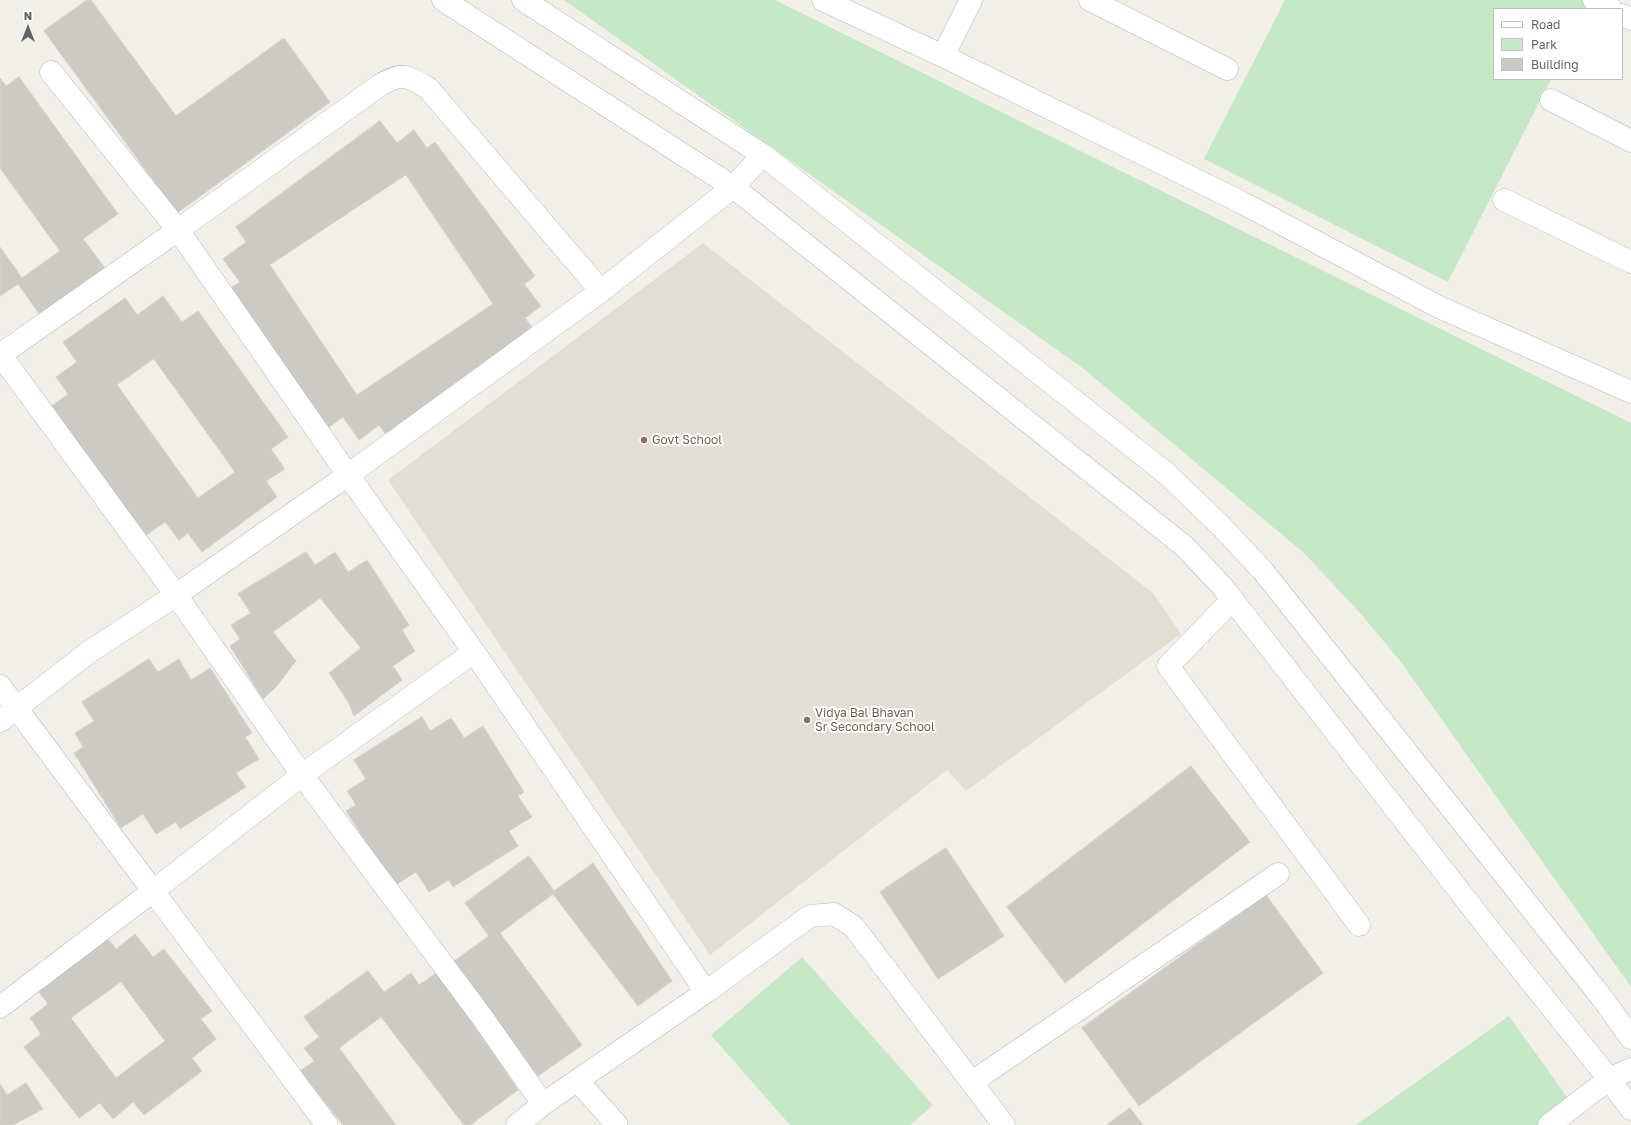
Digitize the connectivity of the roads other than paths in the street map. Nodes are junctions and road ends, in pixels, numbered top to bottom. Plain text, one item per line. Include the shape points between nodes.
1 (443, 0) edge
2 (522, 0) edge
3 (823, 0) edge
4 (971, 0) edge
5 (1090, 0) edge
6 (1594, 0) edge
7 (1609, 8) edge
8 (943, 56) junction
9 (1227, 68) dead end
10 (51, 72) dead end
11 (1551, 100) dead end
12 (1631, 141) edge
13 (763, 155) junction
14 (733, 187) junction
15 (1504, 200) dead end
16 (178, 230) junction
17 (1631, 262) edge
18 (601, 291) junction
19 (0, 355) edge
20 (1631, 392) edge
21 (348, 475) junction
22 (176, 596) junction
23 (1232, 600) junction
24 (474, 652) junction
25 (0, 686) edge
26 (8, 715) edge
27 (302, 775) junction
28 (1278, 874) dead end
29 (153, 891) junction
30 (1359, 925) dead end
31 (706, 992) junction
32 (1, 1003) edge
33 (1631, 1038) edge
34 (1631, 1069) edge
35 (1609, 1079) junction
36 (578, 1081) junction
37 (972, 1082) junction
38 (543, 1104) junction
39 (1631, 1109) edge
40 (327, 1125) edge
41 (517, 1125) edge
42 (617, 1125) edge
43 (1004, 1125) edge
44 (1549, 1125) edge

1 - 14 street
2 - 13 street
3 - 8 street
4 - 8 street
5 - 9 street
6 - 7 street
8 - 20 street via 1239,201 1439,307
10 - 16 street
11 - 12 street
13 - 14 street
13 - 33 street via 1167,474 1222,527 1294,608 1603,999
14 - 18 street
14 - 23 street via 1184,546
15 - 17 street
16 - 18 street via 380,85 395,77 410,77 428,88
16 - 19 street
16 - 21 street
18 - 21 street
19 - 22 street
21 - 22 street
21 - 24 street
22 - 26 street via 89,652
22 - 27 street
23 - 30 street via 1168,666
23 - 35 street
24 - 27 street
24 - 31 street
25 - 26 street
26 - 29 street
27 - 29 street
27 - 38 street via 482,1017
28 - 37 street
29 - 32 street
29 - 40 street
31 - 36 street
31 - 37 street via 810,916 834,914 854,927
34 - 35 street
35 - 39 street
35 - 44 street
36 - 38 street
36 - 42 street
37 - 43 street
38 - 41 street

